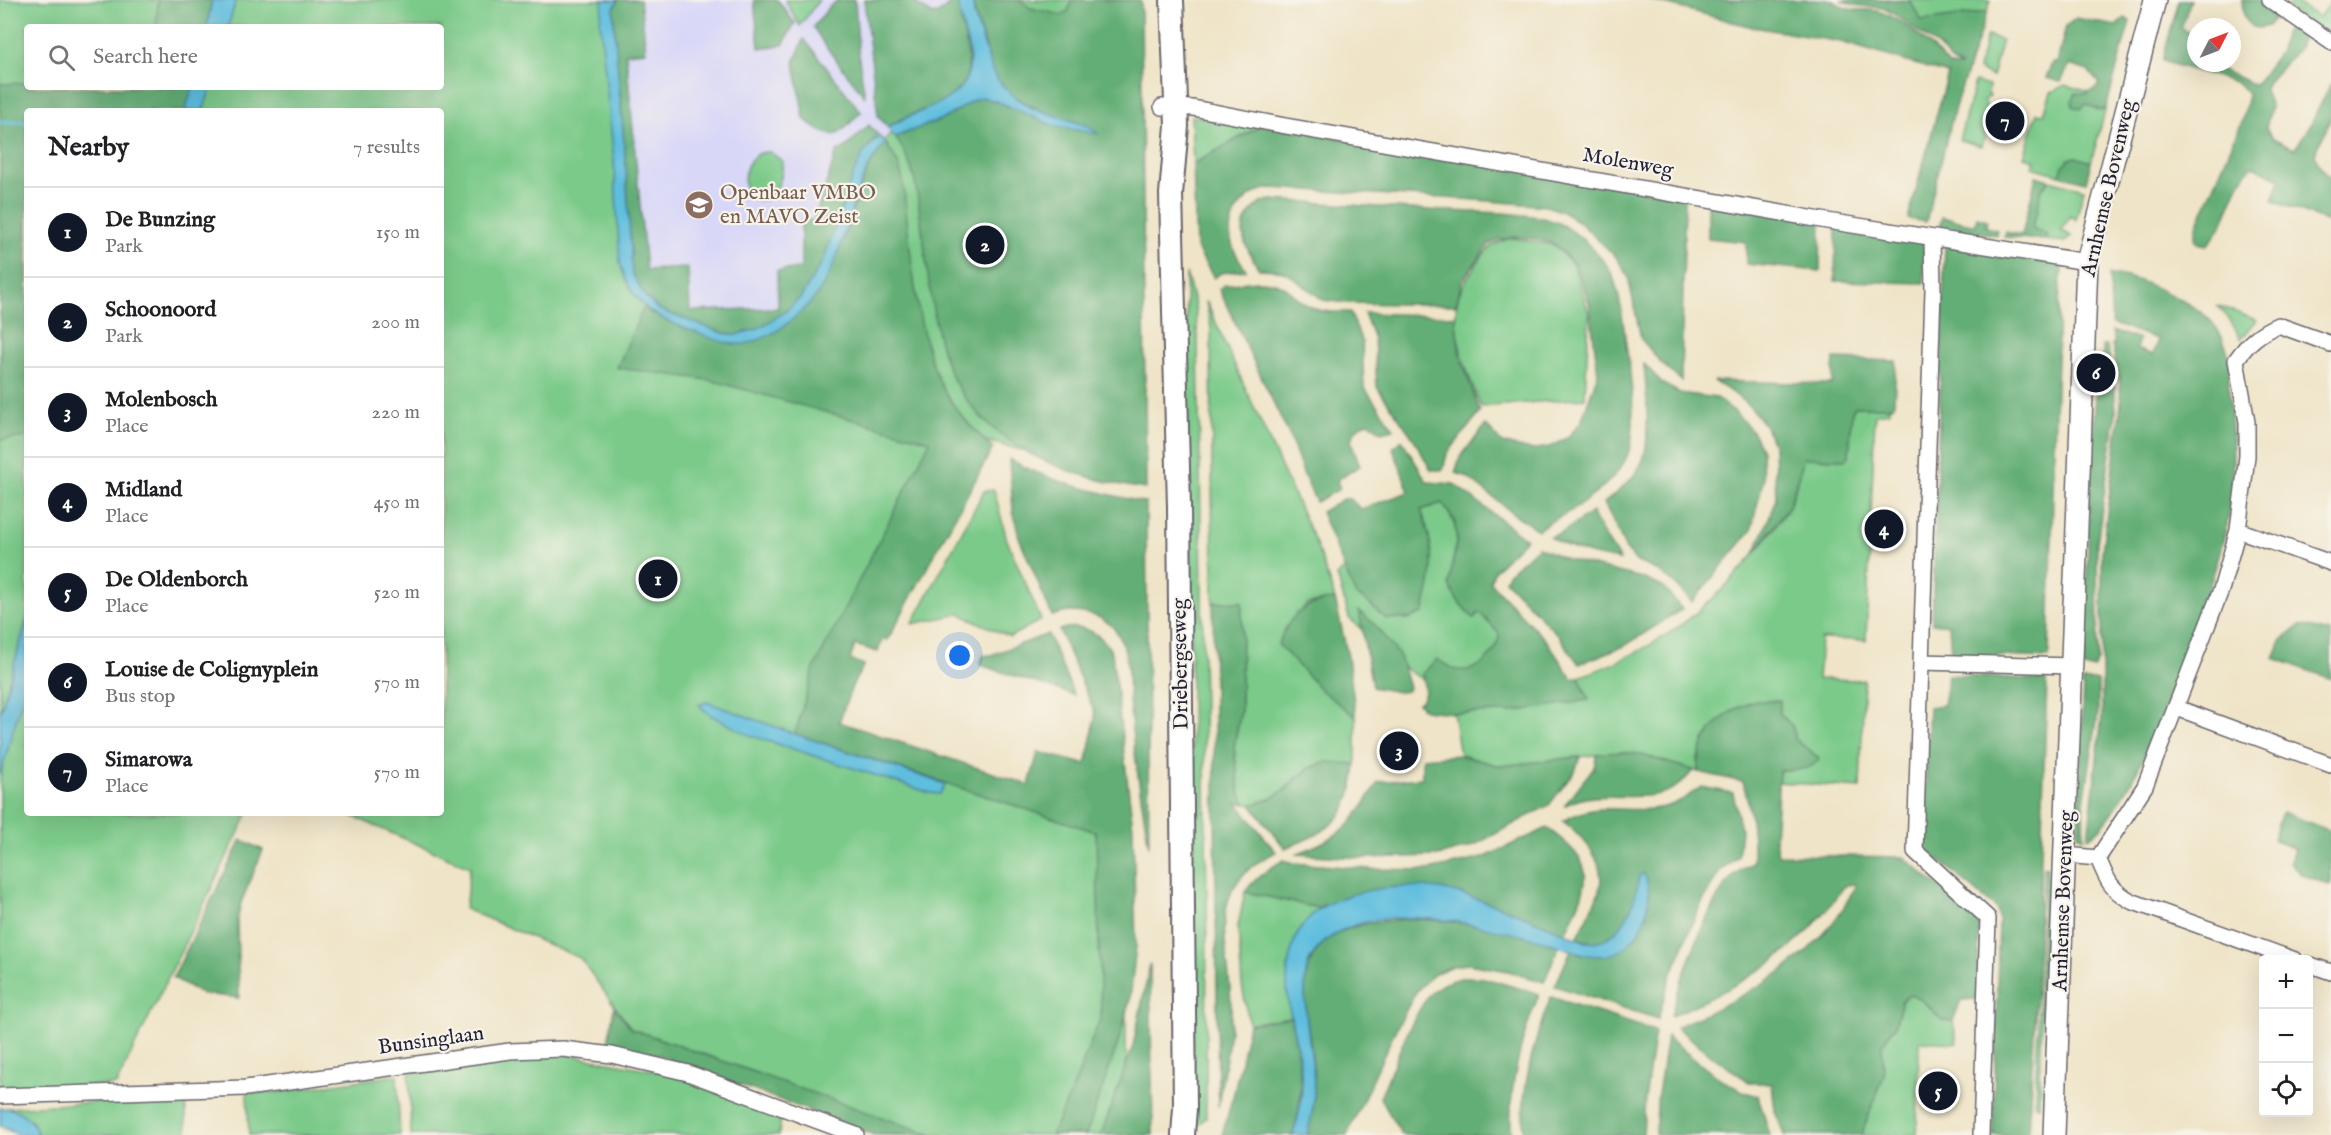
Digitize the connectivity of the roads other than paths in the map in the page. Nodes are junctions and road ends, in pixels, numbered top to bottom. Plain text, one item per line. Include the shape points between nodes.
1 (2155, 0) edge
2 (2270, 0) edge
3 (1172, 10) edge
4 (2331, 42) edge
5 (1169, 107) junction
6 (1932, 238) junction
7 (2087, 262) junction
8 (2331, 344) edge
9 (2238, 530) junction
10 (2331, 563) edge
11 (1921, 662) junction
12 (2073, 666) junction
13 (2177, 708) junction
14 (2331, 765) edge
15 (2065, 855) junction
16 (2098, 858) junction
17 (2281, 955) edge
18 (2313, 966) edge
19 (2331, 972) edge
20 (0, 1096) edge
21 (856, 1135) edge
22 (1183, 1135) edge
23 (1981, 1135) edge
24 (2054, 1135) edge

1 - 7 main road, Arnhemse Bovenweg
2 - 4 street
3 - 5 main road, Driebergseweg via 1162,56
5 - 6 street, Molenweg via 1193,108
5 - 22 main road, Driebergseweg via 1165,160 1171,194 1179,507
6 - 7 street, Molenweg
6 - 11 street
7 - 12 main road, Arnhemse Bovenweg
8 - 9 street via 2278,325 2260,333 2236,360 2247,422
9 - 10 street
9 - 13 street via 2221,590
11 - 12 street
11 - 23 street via 1915,851 1988,918
12 - 15 main road, Arnhemse Bovenweg
13 - 14 street
13 - 16 street via 2145,786
15 - 16 street
15 - 24 main road, Arnhemse Bovenweg
16 - 17 street via 2108,883 2131,901
18 - 19 street
20 - 21 street, Bunsinglaan via 246,1088 510,1051 564,1049 688,1073

